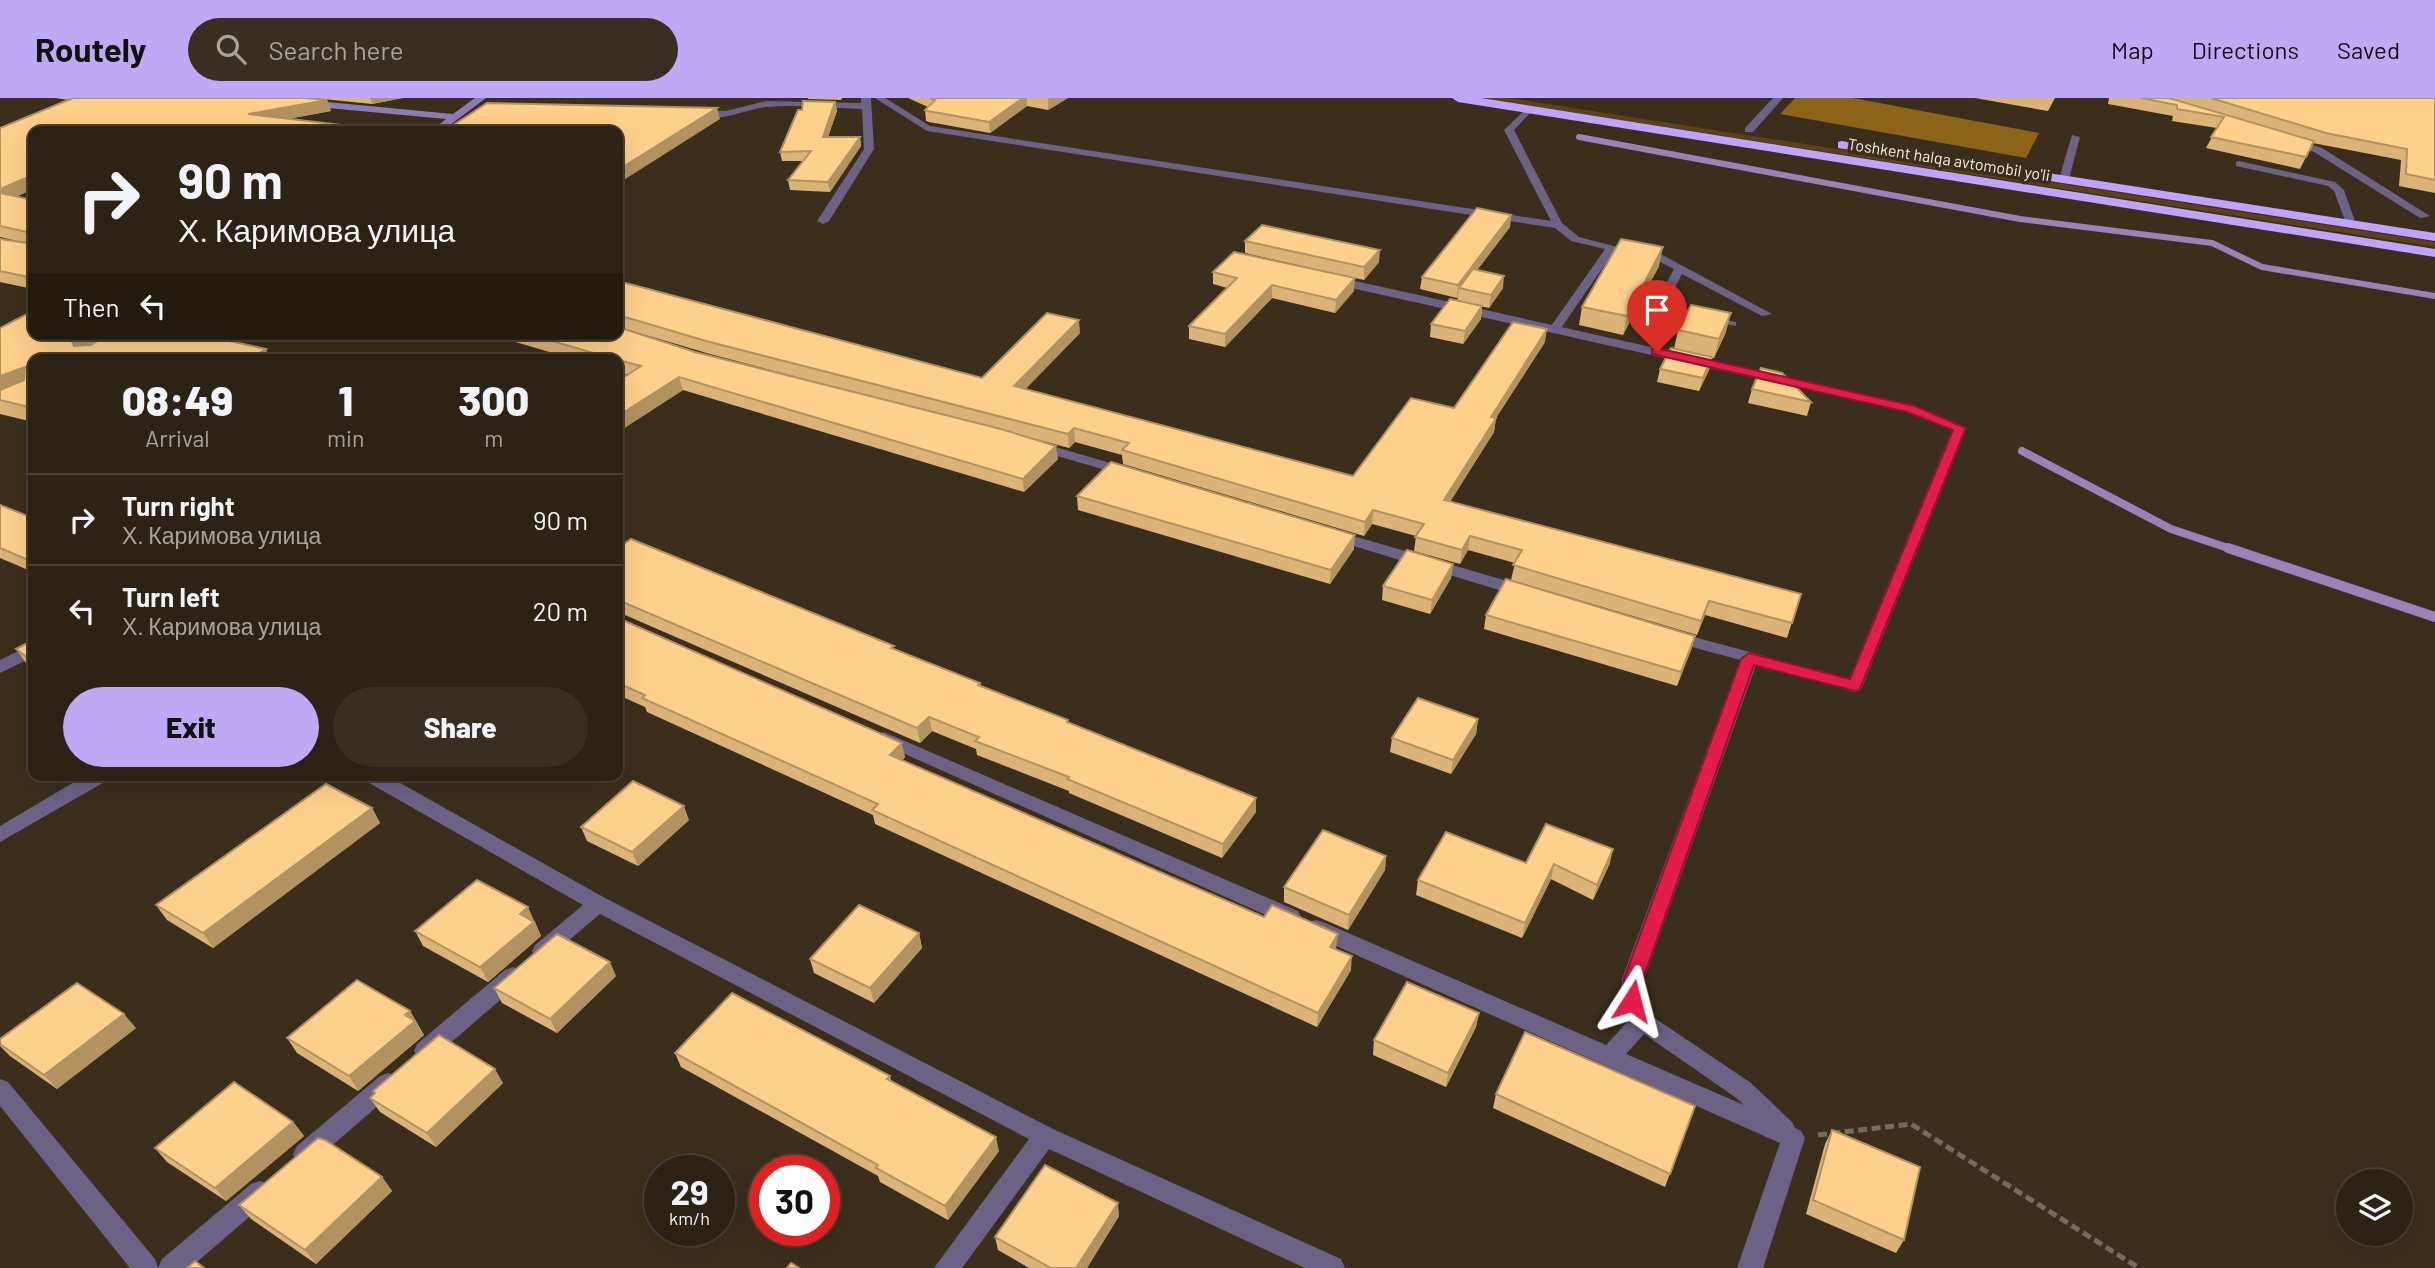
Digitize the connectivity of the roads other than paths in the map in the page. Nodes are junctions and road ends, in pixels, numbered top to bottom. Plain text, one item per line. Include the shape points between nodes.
1 (879, 98) edge
2 (1458, 98) edge
3 (1541, 98) edge
4 (1778, 98) edge
5 (295, 102) edge
6 (866, 102) edge
7 (482, 103) edge
8 (1528, 110) junction
9 (685, 113) edge
10 (457, 117) junction
11 (444, 126) edge
12 (1749, 130) junction
13 (2075, 137) dead end
14 (2281, 138) edge
15 (2239, 164) dead end
16 (2064, 179) junction
17 (2429, 215) edge
18 (823, 221) dead end
19 (2351, 224) junction
20 (1558, 225) junction
21 (2433, 237) edge
22 (1612, 247) junction
23 (2435, 253) edge
24 (1680, 268) junction
25 (1316, 276) edge
26 (1766, 314) dead end
27 (1732, 324) edge
28 (1555, 329) junction
29 (1021, 441) edge
30 (1140, 477) edge
31 (1312, 528) edge
32 (1537, 595) edge
33 (1656, 631) edge
34 (28, 653) edge
35 (1749, 659) junction
36 (0, 667) edge
37 (859, 727) edge
38 (91, 781) edge
39 (382, 781) edge
40 (0, 835) edge
41 (598, 904) junction
42 (1642, 1021) junction
43 (1609, 1057) junction
44 (0, 1089) edge
45 (1045, 1136) junction
46 (1793, 1138) junction
47 (146, 1268) edge
48 (171, 1268) edge
49 (947, 1268) edge
50 (1332, 1268) edge
51 (1750, 1268) edge

1 - 20 lane via 927,128
2 - 8 highway, Toshkent halqa avtomobil yo'li
3 - 12 highway, Toshkent halqa avtomobil yo'li
4 - 12 street
5 - 10 street
6 - 9 street via 766,104 726,114
6 - 18 street via 869,149
7 - 10 street
8 - 20 lane via 1509,130
8 - 23 highway, Toshkent halqa avtomobil yo'li
10 - 11 street
12 - 16 highway, Toshkent halqa avtomobil yo'li
13 - 16 lane
14 - 17 street via 2318,150
15 - 19 lane via 2331,184 2339,190
16 - 19 highway, Toshkent halqa avtomobil yo'li
17 - 21 street
19 - 21 highway, Toshkent halqa avtomobil yo'li
20 - 22 lane via 1575,239
22 - 24 lane via 1653,254
22 - 28 lane
24 - 26 lane
24 - 27 lane via 1658,309
25 - 28 street
28 - 35 street via 1911,409 1960,428 1855,686
29 - 30 street
31 - 32 street
33 - 35 street
34 - 36 street
35 - 42 street via 1633,979 1632,1001
37 - 43 street
38 - 40 street
39 - 41 street
41 - 45 street
41 - 48 street
42 - 43 street
42 - 46 street via 1743,1090
43 - 46 street
44 - 47 street
45 - 49 street
45 - 50 street
46 - 51 street

